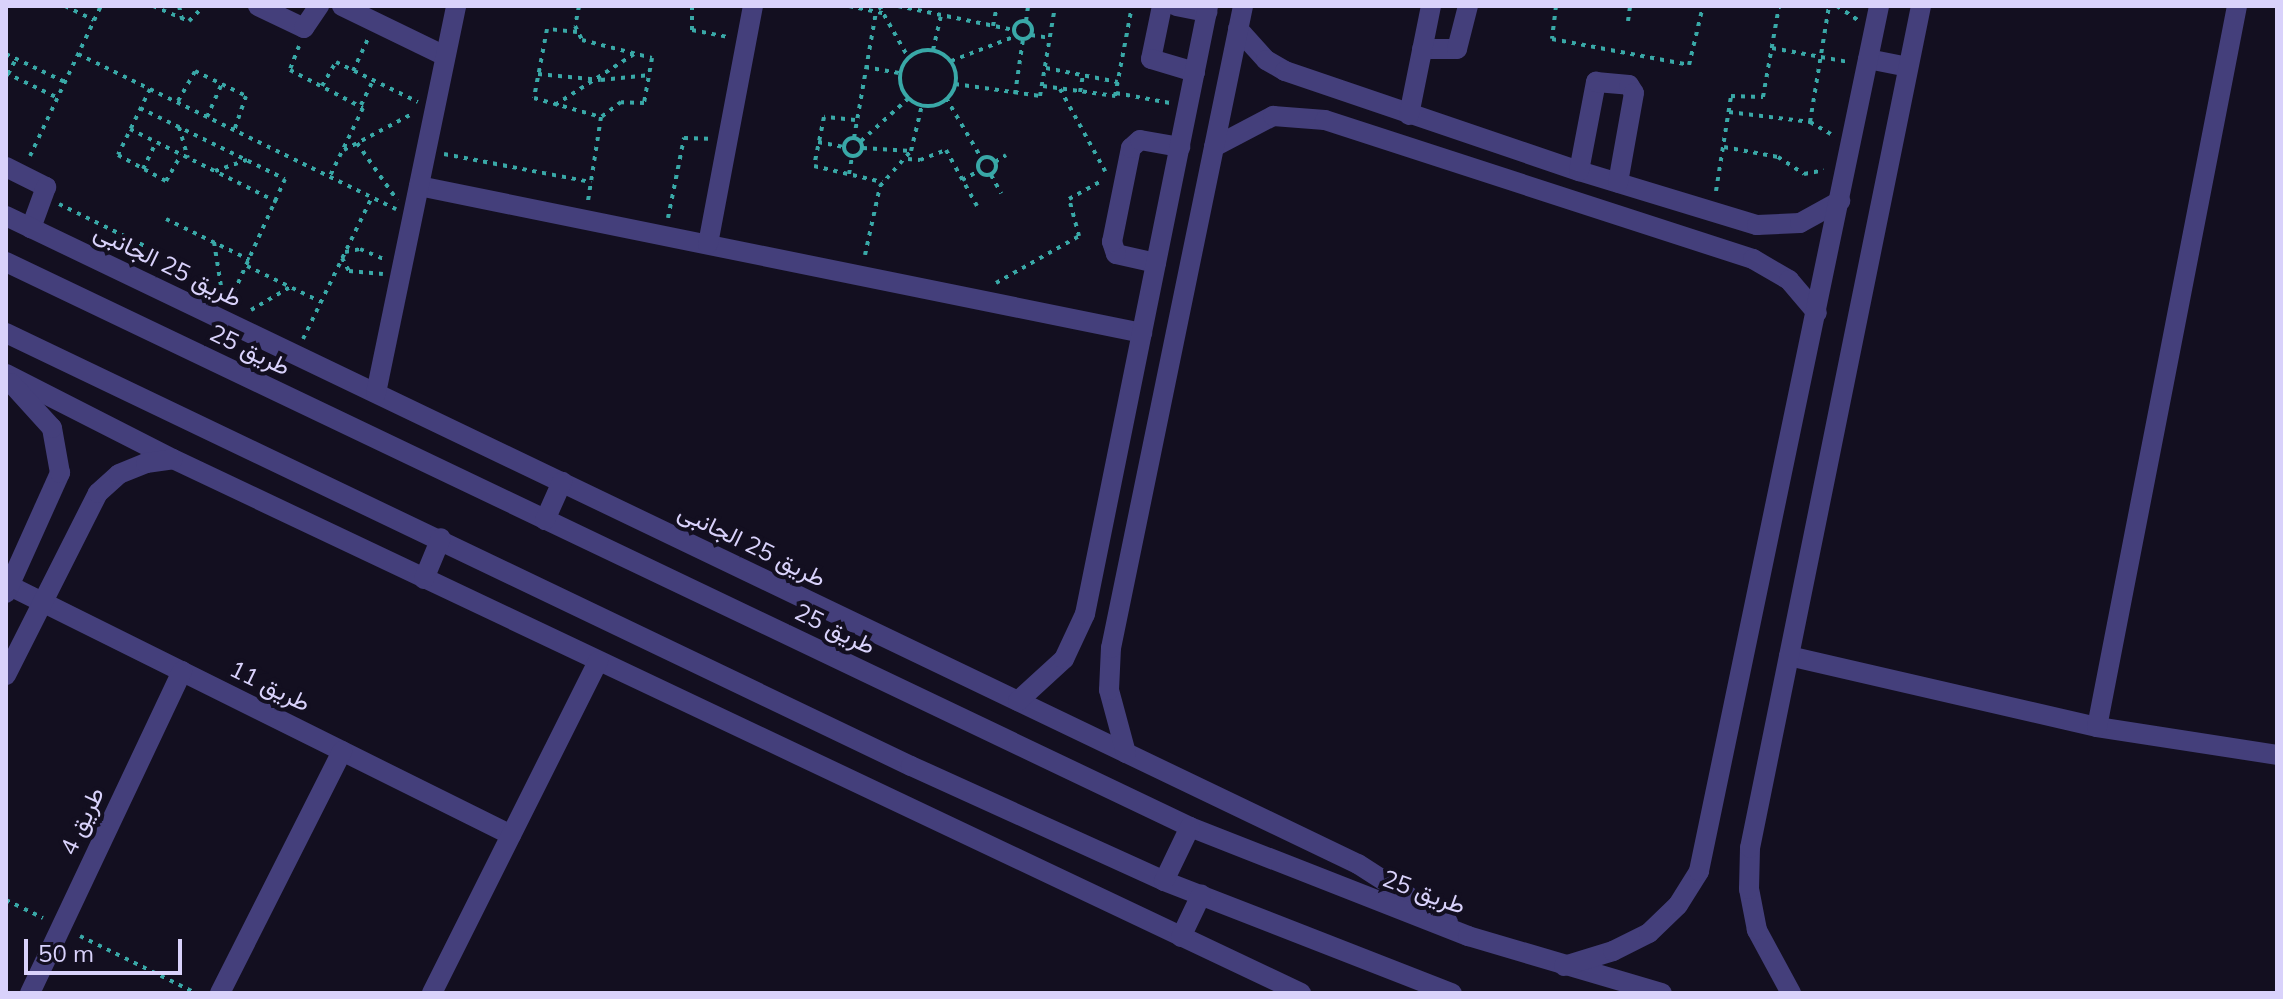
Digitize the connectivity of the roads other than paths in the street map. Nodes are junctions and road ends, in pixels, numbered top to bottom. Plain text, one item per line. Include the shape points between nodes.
1 (258, 6) edge
2 (319, 6) edge
3 (342, 6) edge
4 (456, 6) edge
5 (753, 6) edge
6 (1162, 6) edge
7 (1176, 6) edge
8 (1243, 6) edge
9 (1431, 6) edge
10 (1468, 6) edge
11 (1879, 6) edge
12 (1921, 6) edge
13 (2237, 6) edge
14 (1207, 9) edge
15 (1238, 29) junction
16 (1422, 49) junction
17 (445, 56) junction
18 (1868, 62) junction
19 (1908, 67) junction
20 (1195, 72) junction
21 (1409, 115) junction
22 (1180, 147) junction
23 (1214, 147) junction
24 (14, 170) edge
25 (1579, 171) junction
26 (1618, 183) junction
27 (419, 186) junction
28 (1840, 201) junction
29 (6, 216) edge
30 (31, 228) junction
31 (708, 244) junction
32 (6, 262) edge
33 (1156, 263) junction
34 (1817, 313) junction
35 (6, 333) edge
36 (1142, 333) junction
37 (6, 376) edge
38 (376, 393) junction
39 (173, 459) junction
40 (562, 482) junction
41 (545, 520) junction
42 (441, 538) junction
43 (424, 579) junction
44 (7, 587) edge
45 (42, 601) junction
46 (1789, 656) junction
47 (598, 661) junction
48 (182, 671) junction
49 (6, 675) edge
50 (1018, 701) junction
51 (2097, 727) junction
52 (342, 751) junction
53 (1126, 753) junction
54 (2277, 755) edge
55 (1190, 827) junction
56 (511, 835) junction
57 (1164, 881) junction
58 (1201, 895) junction
59 (1468, 936) junction
60 (1181, 937) junction
61 (1563, 967) junction
62 (30, 993) edge
63 (220, 993) edge
64 (432, 993) edge
65 (1301, 993) edge
66 (1452, 993) edge
67 (1662, 993) edge
68 (1791, 993) edge

1 - 2 street via 304,28
3 - 17 street
4 - 17 street
5 - 31 street
6 - 20 street via 1151,59
7 - 14 street
8 - 15 street
9 - 16 street
10 - 16 street via 1457,49
11 - 18 street
12 - 19 street
13 - 51 street
14 - 20 street
15 - 21 street via 1266,60 1285,71
15 - 23 street
16 - 21 street
17 - 27 street
18 - 19 street
18 - 28 street
19 - 46 street
20 - 22 street
21 - 25 street
22 - 33 street
22 - 33 street via 1135,143 1120,200 1112,249 1122,257
23 - 34 street via 1273,116 1325,120 1753,259 1789,280
23 - 53 street via 1111,648 1109,690
24 - 30 street via 46,187
25 - 26 street
25 - 26 street via 1596,82 1629,85 1634,93
26 - 28 street via 1778,227 1800,223
27 - 31 street
27 - 38 street
28 - 34 street
29 - 30 street, طريق 25 الجانبى
30 - 38 street, طريق 25 الجانبى
31 - 36 street
32 - 41 street, طريق 25
33 - 36 street
34 - 61 street via 1699,871 1678,905 1649,933
35 - 42 street
36 - 50 street via 1085,614 1064,659
37 - 39 street
37 - 44 street via 52,428 60,473
38 - 40 street, طريق 25 الجانبى
39 - 43 street
39 - 45 street via 119,474 98,493
40 - 41 street
40 - 50 street, طريق 25 الجانبى
41 - 55 street, طريق 25
42 - 43 street
42 - 57 street via 911,766
43 - 47 street
44 - 45 street, طريق 11
45 - 48 street, طريق 11
45 - 49 street
46 - 51 street
46 - 68 street via 1750,848 1749,889 1757,930
47 - 56 street
47 - 60 street
48 - 52 street, طريق 11
48 - 62 street, طريق 4
50 - 53 street, طريق 25 الجانبى
51 - 54 street
52 - 56 street, طريق 11
52 - 63 street
53 - 59 street, طريق 25 الجانبى via 1376,873
55 - 57 street
55 - 59 street, طريق 25
56 - 64 street
57 - 58 street
58 - 60 street
58 - 66 street
59 - 61 street, طريق 25
60 - 65 street
61 - 67 street, طريق 25

